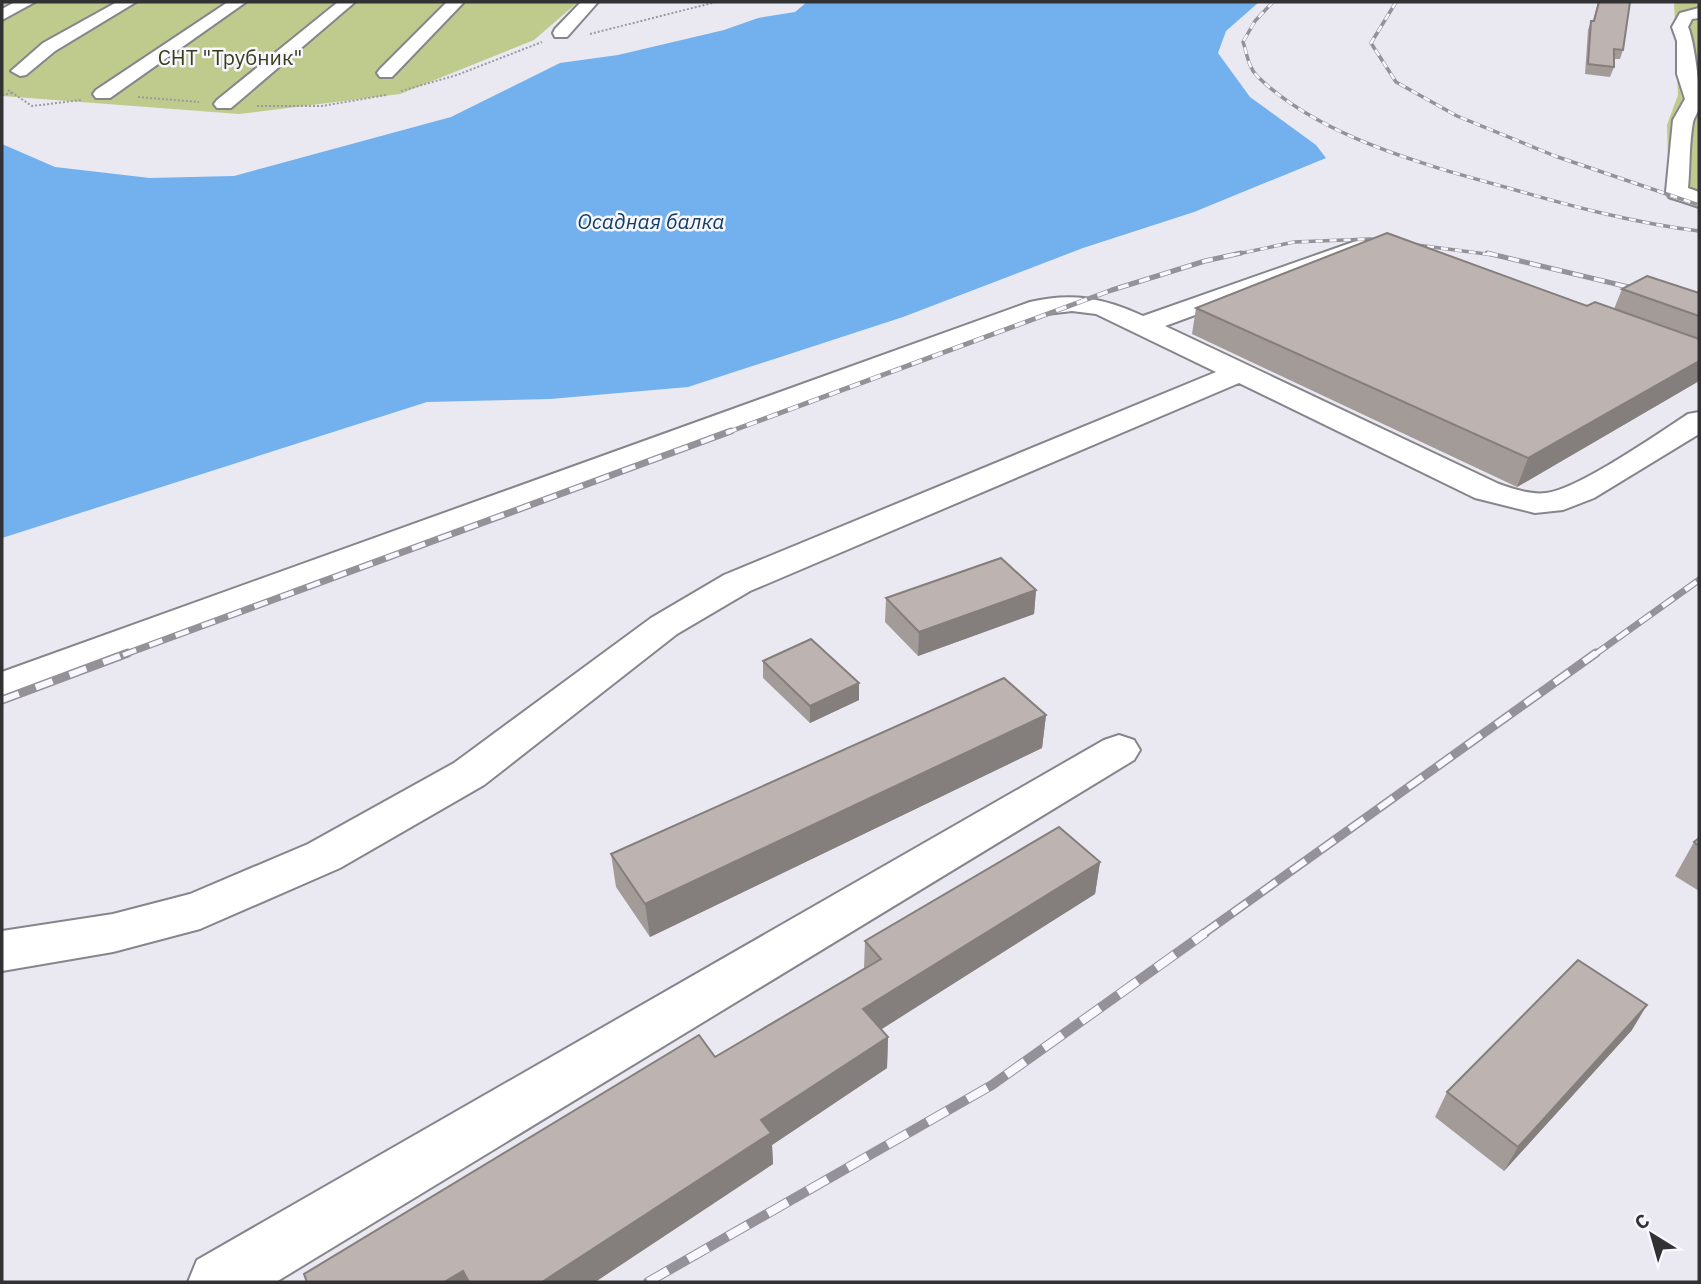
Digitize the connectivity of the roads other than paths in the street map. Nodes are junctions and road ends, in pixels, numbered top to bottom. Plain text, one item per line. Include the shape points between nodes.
1 (27, 2) edge
2 (128, 2) edge
3 (238, 2) edge
4 (348, 2) edge
5 (456, 2) edge
6 (590, 2) edge
7 (1699, 13) edge
8 (2, 15) edge
9 (561, 33) road end
10 (20, 71) road end
11 (386, 72) dead end
12 (103, 94) road end
13 (224, 104) road end
14 (1699, 200) edge
15 (1384, 246) edge
16 (1144, 325) junction
17 (1241, 372) junction
18 (1699, 421) edge
19 (2, 686) edge
20 (1119, 750) dead end
21 (2, 951) edge
22 (219, 1282) edge

1 - 8 street
2 - 10 street via 49,47
3 - 12 street
4 - 13 street
5 - 11 street
6 - 9 street
7 - 14 street via 1686,16 1680,27 1686,41 1686,75 1695,99 1683,120 1676,192
15 - 16 street via 1341,251
16 - 17 street
16 - 19 street via 1091,304 1038,308
17 - 18 street via 1487,491 1531,502 1552,503 1577,493
17 - 21 street via 737,583 664,626 469,774 324,856 200,910 113,933
20 - 22 street

